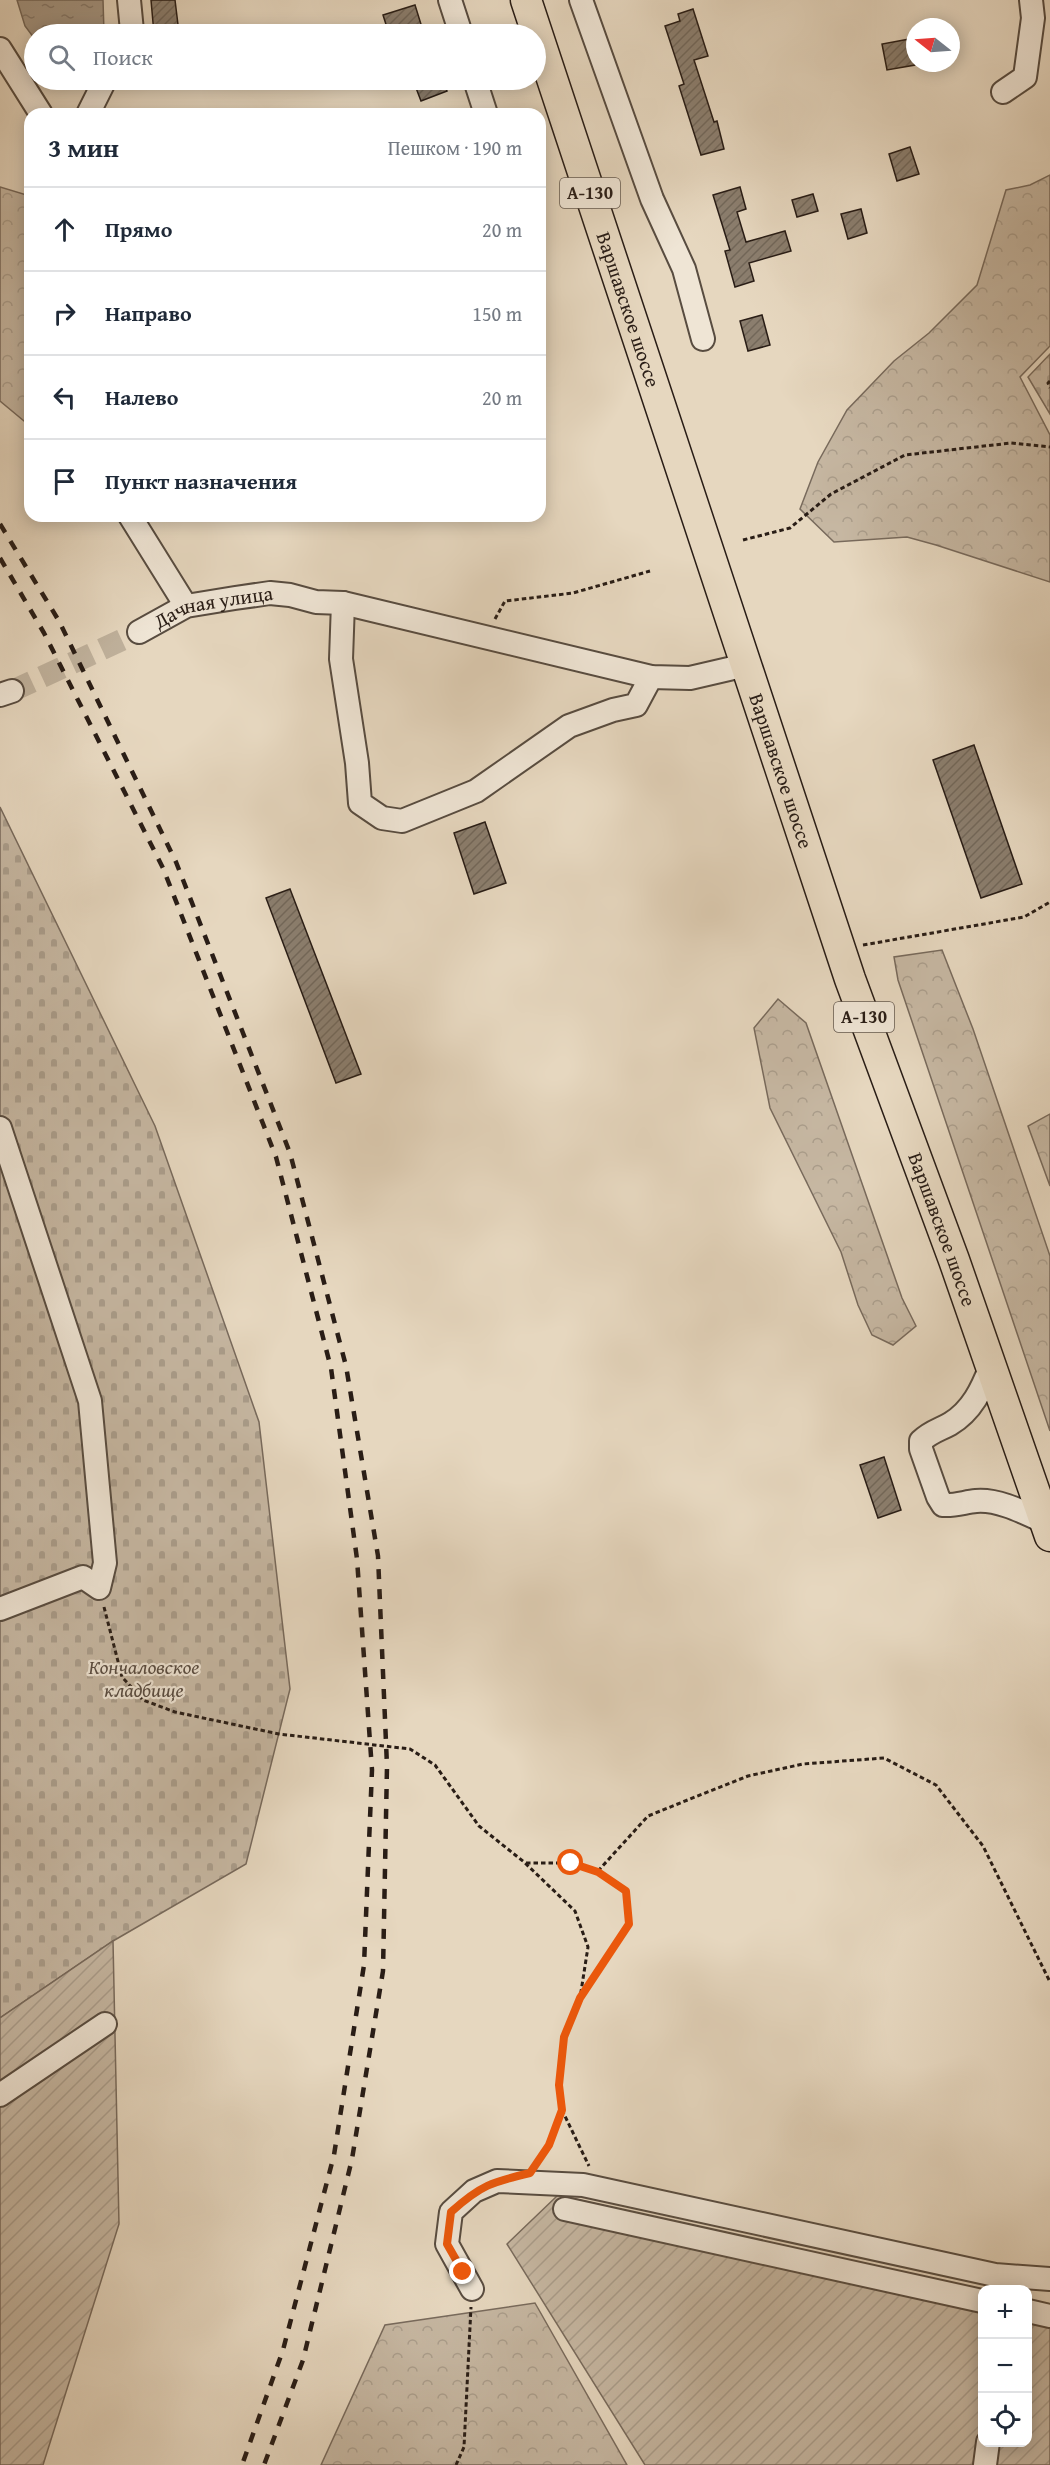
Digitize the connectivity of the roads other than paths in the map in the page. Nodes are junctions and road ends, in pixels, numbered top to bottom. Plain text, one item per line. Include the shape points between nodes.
1 (129, 0) edge
2 (450, 0) edge
3 (526, 0) edge
4 (581, 0) edge
5 (1031, 0) edge
6 (131, 24) edge
7 (458, 24) edge
8 (534, 24) edge
9 (0, 49) edge
10 (546, 60) edge
11 (24, 87) edge
12 (26, 90) edge
13 (100, 90) edge
14 (478, 90) edge
15 (1003, 92) dead end
16 (37, 108) edge
17 (91, 108) edge
18 (484, 108) edge
19 (703, 339) dead end
20 (134, 522) edge
21 (344, 603) junction
22 (186, 606) junction
23 (139, 632) tunnel mouth
24 (746, 665) junction
25 (651, 677) junction
26 (0, 1128) edge
27 (990, 1366) junction
28 (1048, 1529) edge
29 (0, 1609) edge
30 (105, 2024) dead end
31 (0, 2095) edge
32 (565, 2209) dead end
33 (1050, 2278) edge
34 (472, 2289) road end
35 (978, 2300) edge
36 (1032, 2312) edge
37 (1050, 2316) edge
38 (987, 2447) edge
39 (985, 2465) edge

1 - 6 street
2 - 7 street
3 - 8 main road, Варшавское шоссе / А-130
4 - 19 street via 652,199 684,269
5 - 15 street via 1033,18 1025,77
9 - 11 street
10 - 24 main road, Варшавское шоссе / А-130
12 - 16 street
13 - 17 street
14 - 18 street
20 - 22 street
21 - 22 street, Дачная улица via 270,593
21 - 25 street, Дачная улица
21 - 25 street via 341,659 360,803 382,818 402,821 476,791 569,726 636,705
22 - 23 street, Дачная улица
24 - 25 street, Дачная улица via 690,678
24 - 27 main road, Варшавское шоссе / А-130 via 840,949
26 - 29 street via 90,1401 105,1563 99,1588 82,1577
27 - 28 main road, Варшавское шоссе / А-130
27 - 28 street via 982,1389 970,1406 921,1441 931,1478 943,1505 978,1501 1003,1506
30 - 31 street
32 - 35 street
33 - 34 street via 995,2275 584,2185 497,2181 474,2191 451,2212 447,2244
36 - 37 street
38 - 39 street

